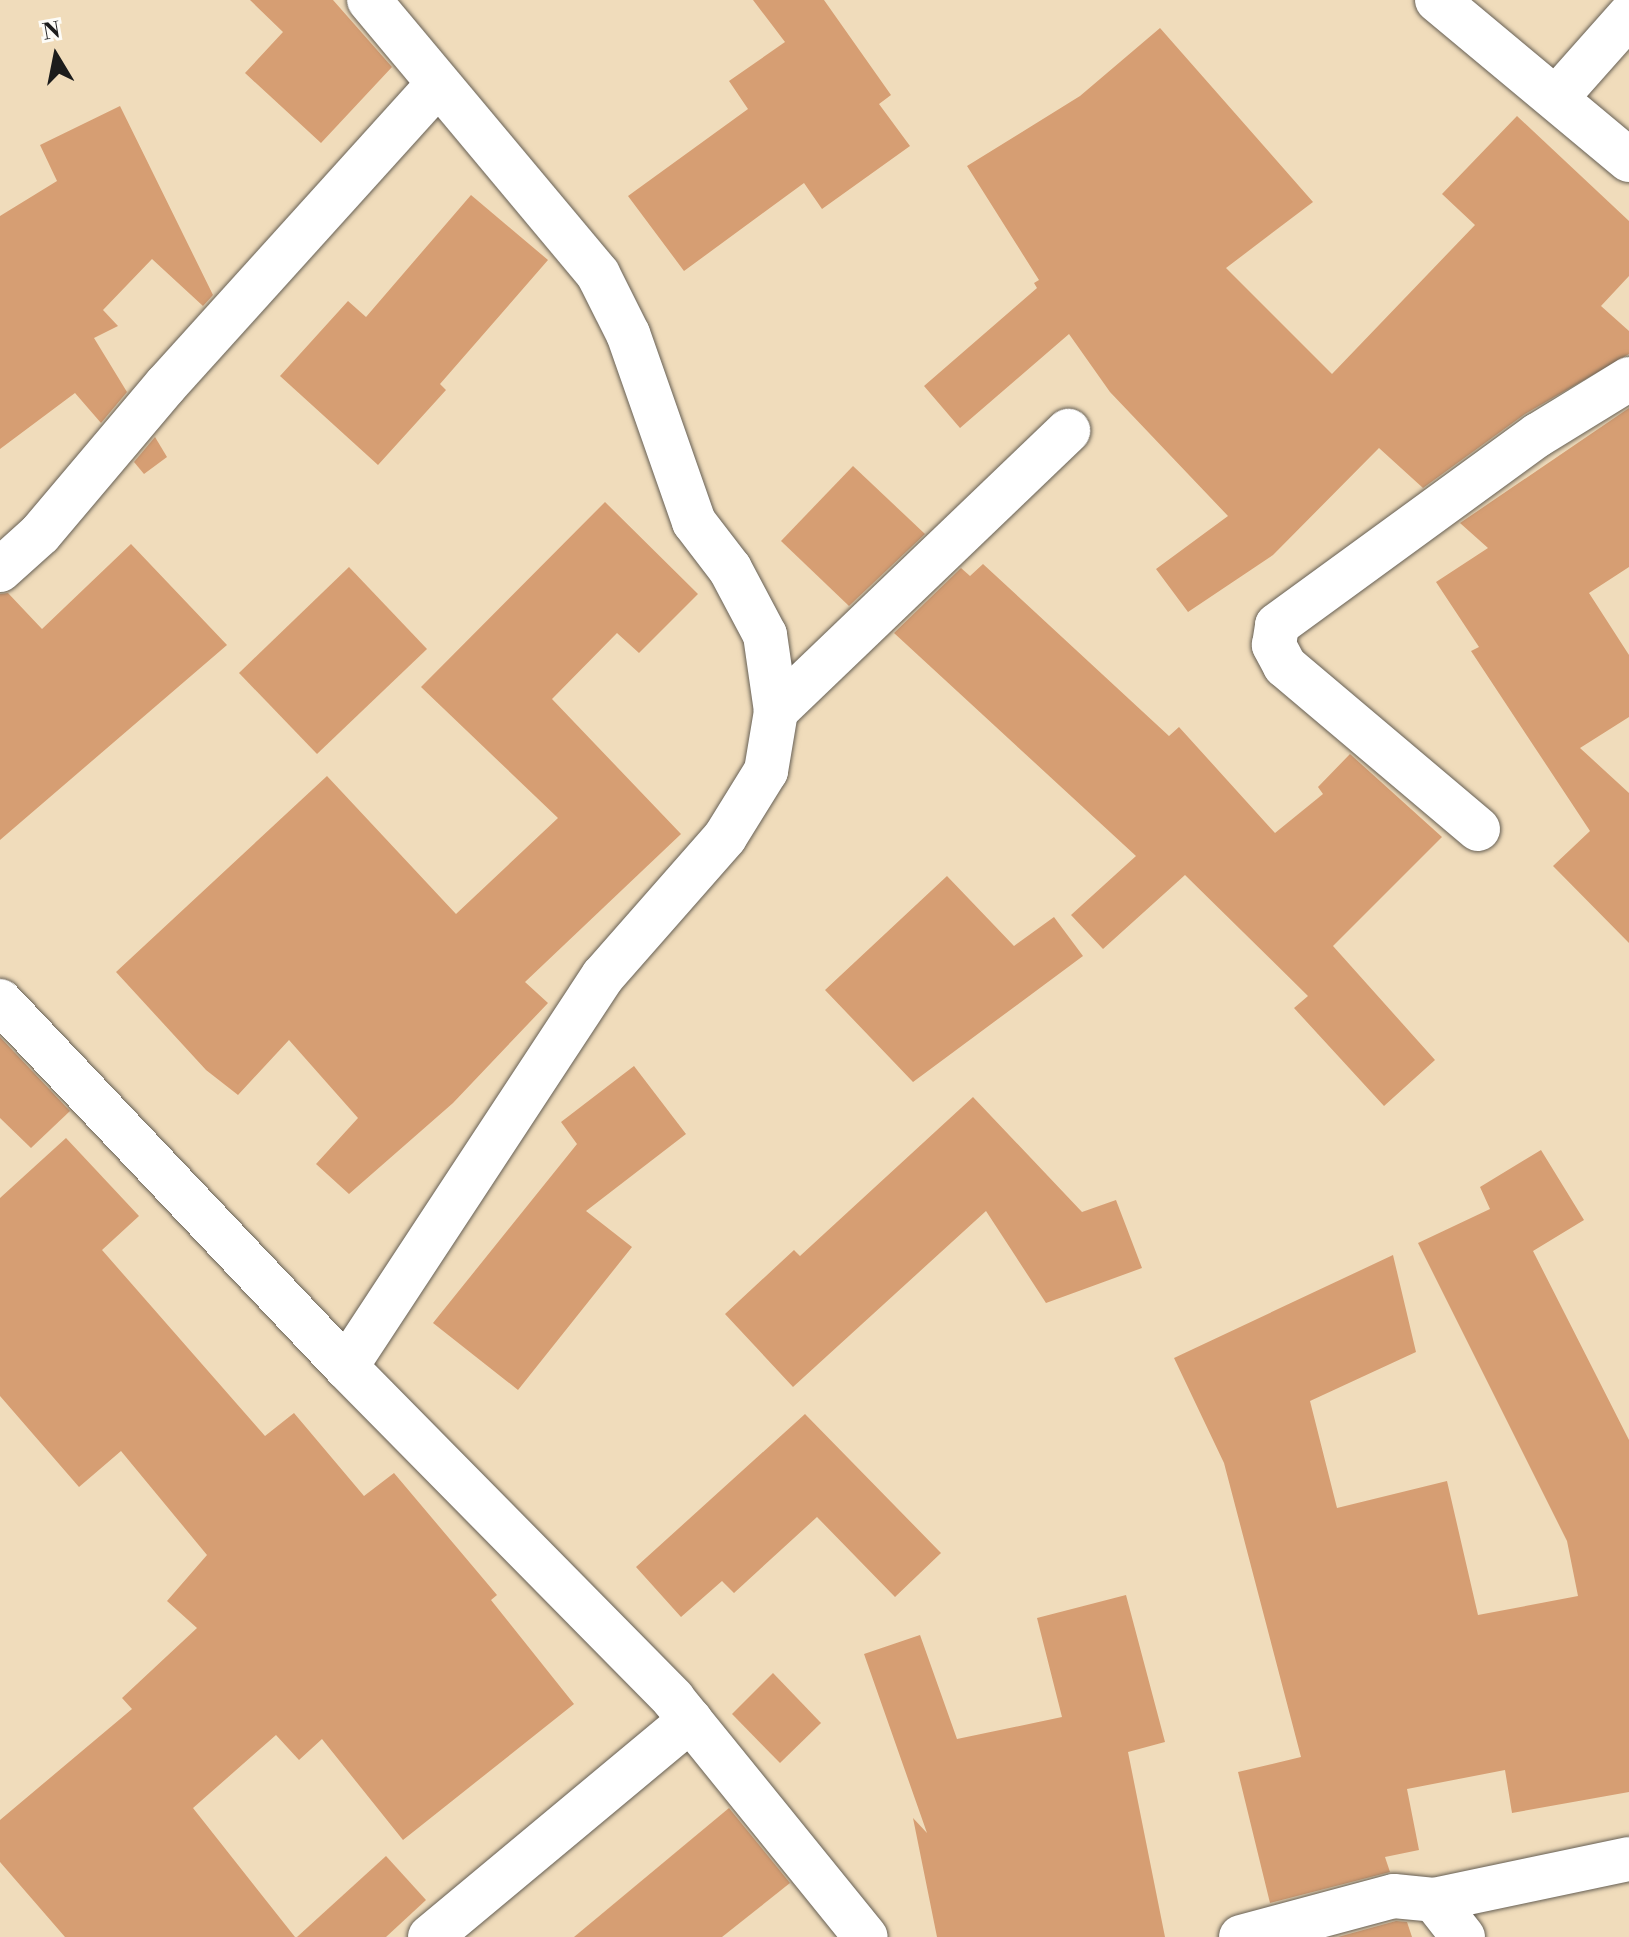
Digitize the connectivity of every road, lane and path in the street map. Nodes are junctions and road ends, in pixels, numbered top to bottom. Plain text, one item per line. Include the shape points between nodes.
1 (369, 0) edge
2 (1437, 0) edge
3 (1629, 16) edge
4 (437, 85) junction
5 (1557, 97) junction
6 (1629, 160) edge
7 (1629, 379) edge
8 (1068, 431) dead end
9 (0, 570) edge
10 (776, 711) junction
11 (1478, 829) dead end
12 (0, 1001) edge
13 (346, 1367) junction
14 (690, 1720) junction
15 (1629, 1859) edge
16 (1434, 1900) junction
17 (430, 1937) edge
18 (866, 1937) edge
19 (1241, 1937) edge
20 (1463, 1937) edge

1 - 4 street
2 - 5 street
3 - 5 street
4 - 9 street via 166,385 40,534
4 - 10 street via 598,274 628,334 694,522 730,569 765,635
5 - 6 street
7 - 11 street via 1538,435 1277,625 1274,645 1285,666
8 - 10 street
10 - 13 street via 766,771 725,837 603,976
12 - 13 street
13 - 14 street
14 - 17 street
14 - 18 street
15 - 16 street
16 - 19 street via 1394,1896
16 - 20 street

